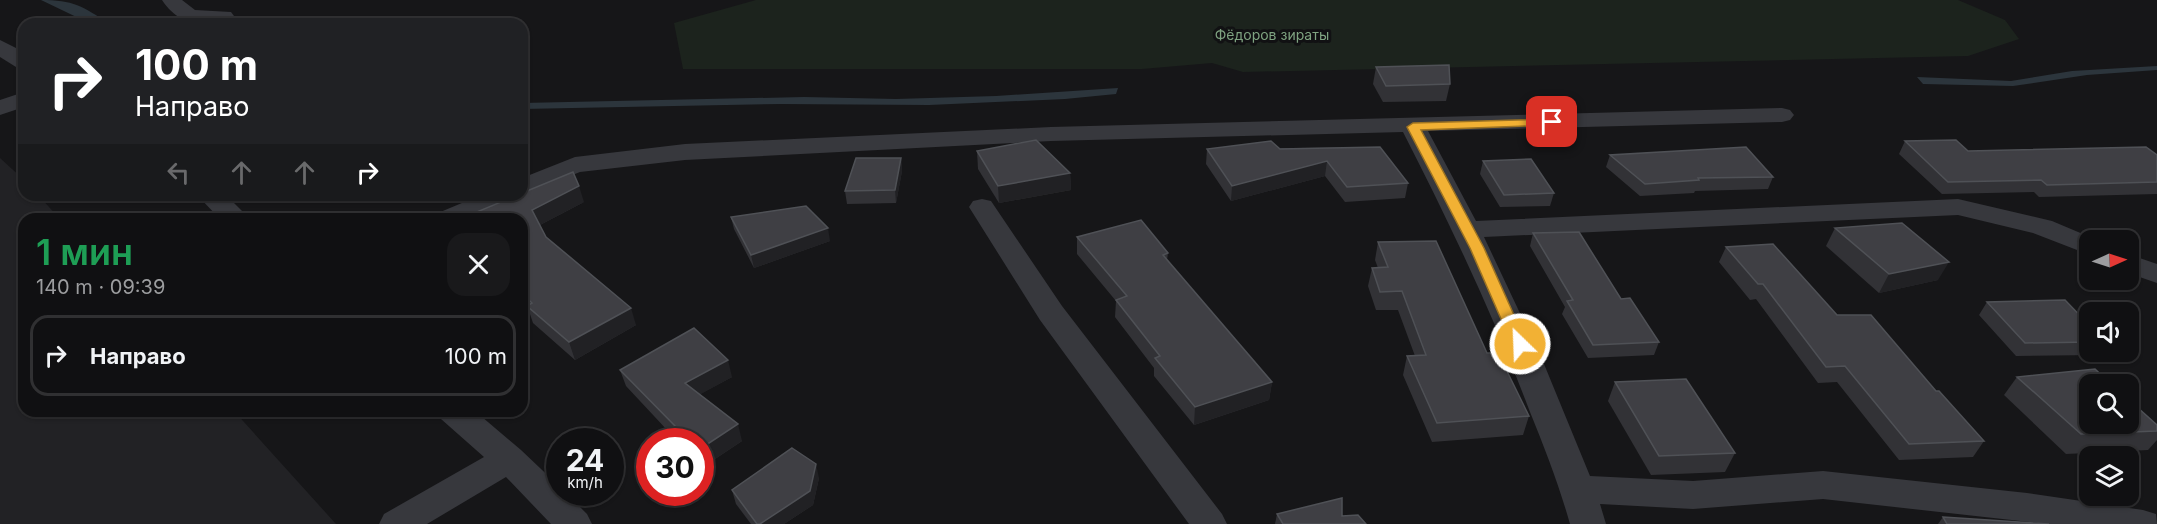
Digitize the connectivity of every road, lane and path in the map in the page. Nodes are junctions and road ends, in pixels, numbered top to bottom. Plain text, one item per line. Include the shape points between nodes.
1 (172, 0) edge
2 (224, 16) dead end
3 (197, 18) edge
4 (209, 18) edge
5 (0, 47) edge
6 (18, 58) edge
7 (18, 101) edge
8 (0, 108) edge
9 (1782, 115) dead end
10 (1413, 127) junction
11 (528, 185) edge
12 (216, 201) edge
13 (490, 201) edge
14 (982, 207) dead end
15 (230, 213) edge
16 (462, 213) edge
17 (1467, 230) junction
18 (2079, 242) edge
19 (2139, 267) edge
20 (2157, 274) edge
21 (460, 417) edge
22 (509, 459) junction
23 (1578, 489) junction
24 (418, 519) edge
25 (574, 524) edge
26 (1209, 524) edge
27 (1588, 524) edge
28 (2143, 524) edge

1 - 3 street via 182,13
2 - 4 street
5 - 6 street
7 - 8 street
9 - 10 street
10 - 11 street via 1051,134 685,152 575,165
10 - 17 street
12 - 15 street
13 - 16 street
14 - 26 street via 1051,313
17 - 18 street via 1958,207 2042,227
17 - 23 street via 1528,364
19 - 20 street
21 - 22 street
22 - 24 street
22 - 25 street
23 - 27 street
23 - 28 street via 1693,495 1823,485

